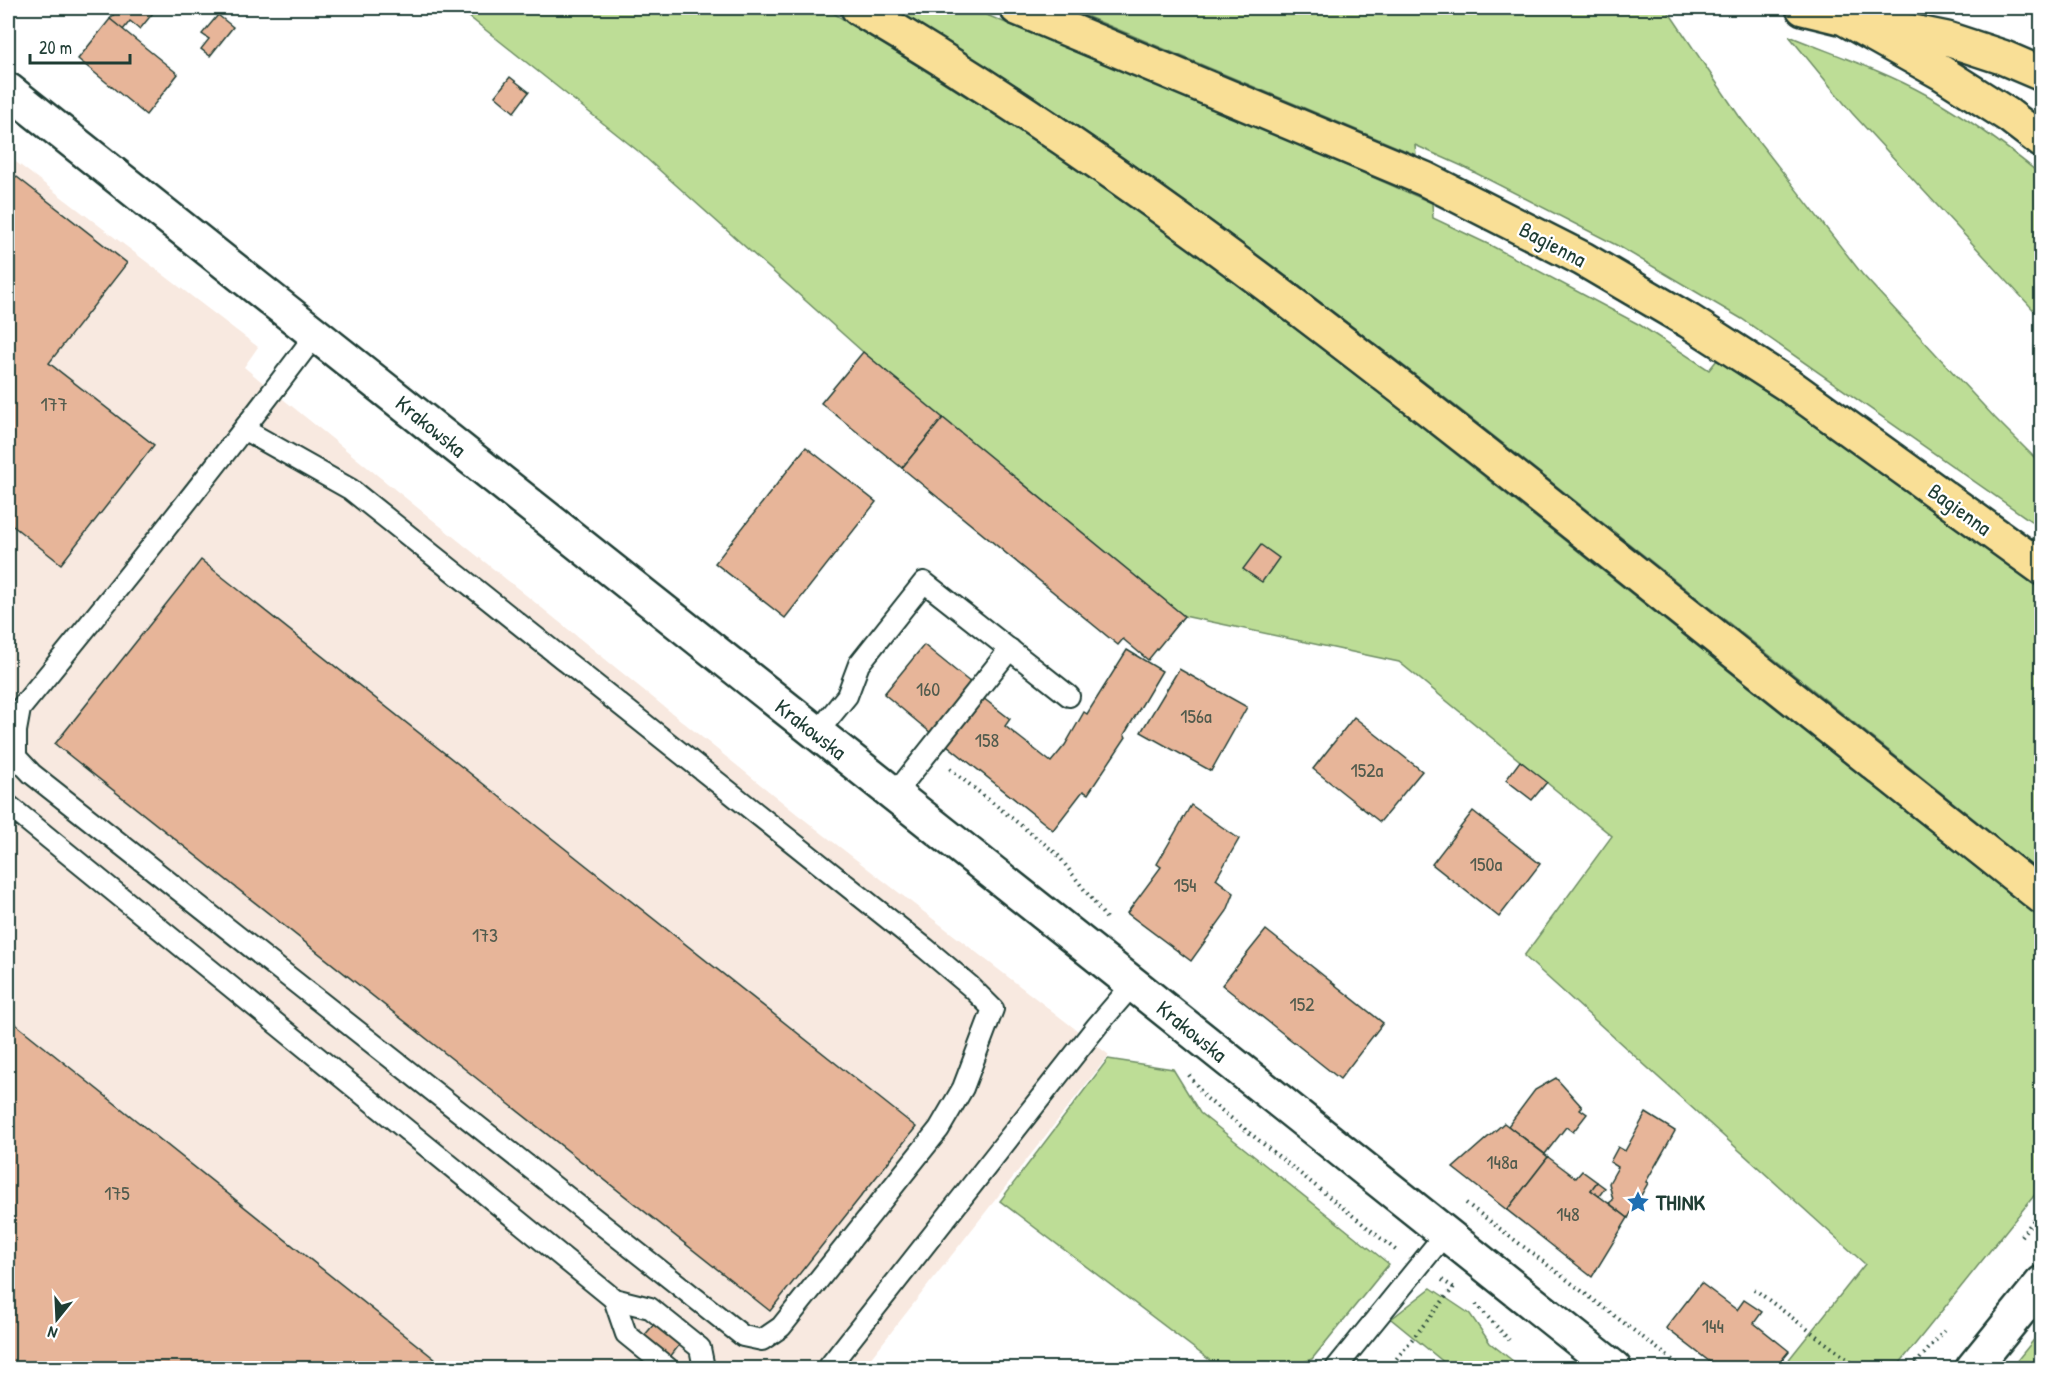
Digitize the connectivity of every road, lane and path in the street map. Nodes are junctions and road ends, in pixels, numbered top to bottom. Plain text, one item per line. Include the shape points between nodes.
1 (858, 8) edge
2 (1017, 8) edge
3 (1803, 8) edge
4 (1844, 18) junction
5 (2042, 74) edge
6 (8, 90) edge
7 (2042, 141) edge
8 (316, 334) junction
9 (245, 429) junction
10 (2042, 568) edge
11 (1010, 649) junction
12 (1069, 696) dead end
13 (816, 734) junction
14 (929, 752) junction
15 (12, 761) edge
16 (894, 795) junction
17 (8, 805) edge
18 (2042, 897) edge
19 (1111, 923) dead end
20 (1133, 984) junction
21 (1186, 1070) dead end
22 (1458, 1197) dead end
23 (2042, 1210) edge
24 (1445, 1234) junction
25 (2021, 1236) dead end
26 (1419, 1266) junction
27 (2042, 1282) edge
28 (1454, 1287) junction
29 (1754, 1289) dead end
30 (1463, 1293) dead end
31 (614, 1299) junction
32 (1472, 1299) dead end
33 (1944, 1331) dead end
34 (1509, 1340) dead end
35 (668, 1368) edge
36 (704, 1368) edge
37 (828, 1368) edge
38 (1336, 1368) edge
39 (1389, 1368) edge
40 (1614, 1368) edge
41 (1683, 1368) edge
42 (1859, 1368) edge
43 (1912, 1368) edge
44 (1973, 1368) edge

1 - 18 main road via 997,93 1101,163 1279,292
2 - 10 main road, Bagienna via 1425,180 1584,259 1786,384
3 - 4 main road
4 - 5 main road via 1947,39
4 - 7 main road via 1973,91
6 - 8 street, Krakowska
8 - 9 lane
8 - 13 street, Krakowska
9 - 15 lane via 20,709
9 - 15 lane via 350,489 925,948 993,1009 957,1100 939,1129 781,1327 762,1340 743,1336
11 - 12 lane
11 - 13 lane via 924,582 859,664 847,696
11 - 14 lane
13 - 16 street, Krakowska
14 - 16 lane
14 - 19 path via 1057,854
16 - 20 street, Krakowska
17 - 31 lane
20 - 24 street, Krakowska
20 - 37 lane
21 - 26 path via 1206,1098
22 - 41 path
23 - 25 path
24 - 26 lane
24 - 40 street, Krakowska
26 - 28 path
26 - 38 lane
27 - 44 street
28 - 30 path
28 - 39 path
29 - 42 path
31 - 35 lane via 626,1334
31 - 36 lane via 650,1308 700,1348
32 - 34 path
33 - 43 path

